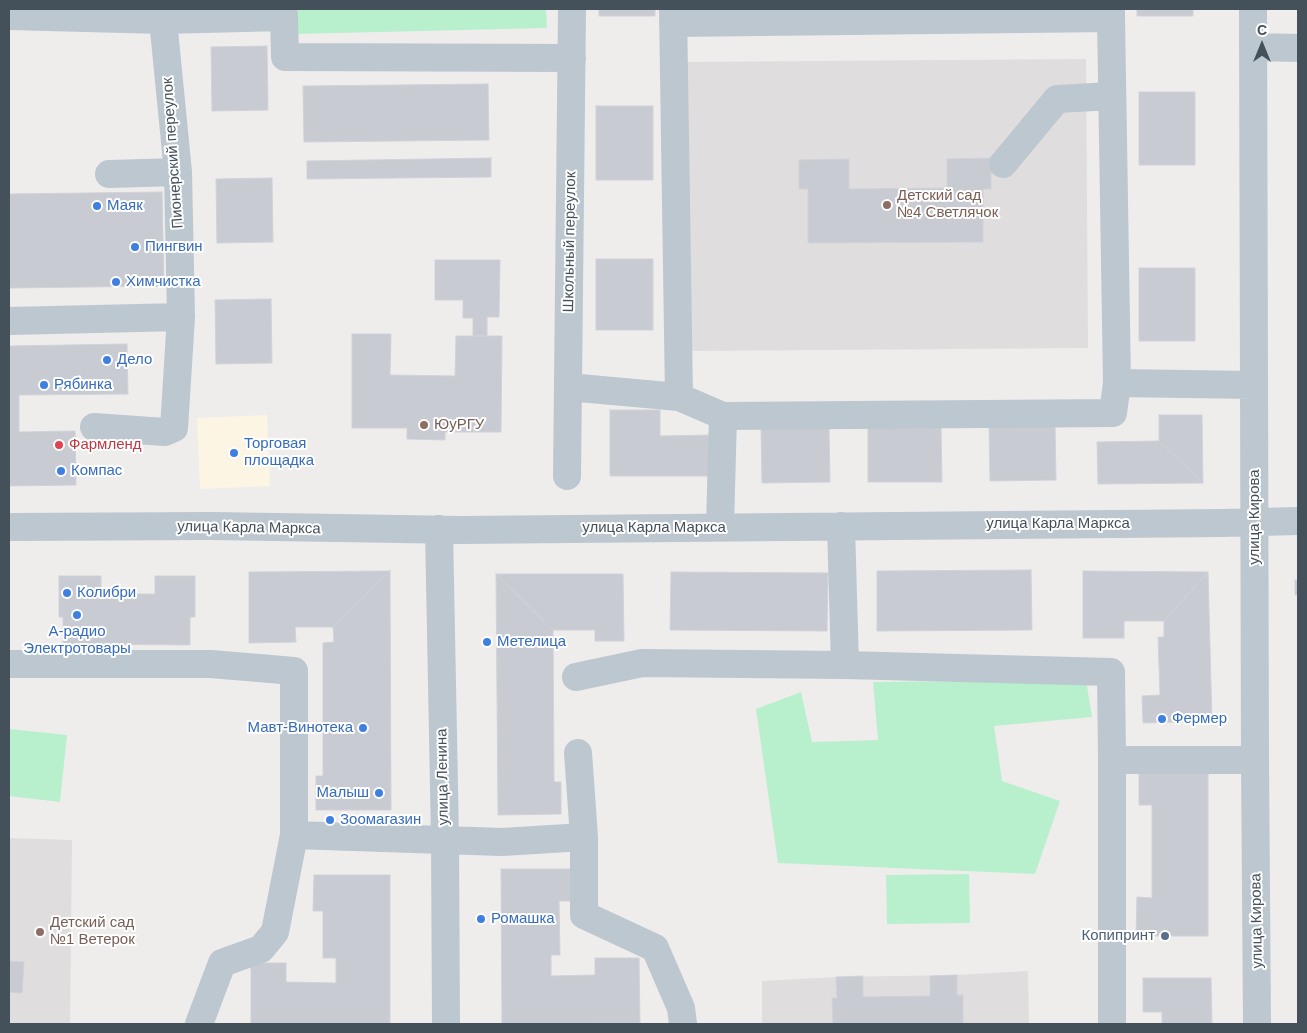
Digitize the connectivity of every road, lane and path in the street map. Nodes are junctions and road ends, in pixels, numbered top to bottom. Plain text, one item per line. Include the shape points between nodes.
1 (572, 9) edge
2 (1253, 9) edge
3 (284, 13) edge
4 (1111, 13) edge
5 (9, 16) edge
6 (673, 16) edge
7 (163, 20) junction
8 (1253, 47) junction
9 (1298, 48) edge
10 (572, 58) junction
11 (1112, 96) junction
12 (1003, 164) dead end
13 (178, 172) junction
14 (109, 174) dead end
15 (181, 317) junction
16 (9, 321) edge
17 (1117, 383) junction
18 (1254, 385) junction
19 (568, 387) junction
20 (679, 397) junction
21 (723, 416) junction
22 (94, 427) dead end
23 (567, 476) dead end
24 (1298, 521) edge
25 (1255, 522) junction
26 (841, 526) junction
27 (9, 527) edge
28 (720, 528) junction
29 (439, 529) junction
30 (9, 664) edge
31 (845, 665) junction
32 (576, 677) dead end
33 (578, 752) dead end
34 (1112, 760) junction
35 (1255, 760) junction
36 (294, 835) junction
37 (584, 837) junction
38 (445, 839) junction
39 (199, 1024) edge
40 (446, 1024) edge
41 (683, 1024) edge
42 (1112, 1024) edge
43 (1258, 1024) edge

1 - 10 street, Школьный переулок
2 - 8 street, улица Кирова
3 - 7 street
3 - 10 street via 285,57
4 - 6 street
4 - 11 street
5 - 7 street
6 - 20 street
7 - 13 street, Пионерский переулок
8 - 9 street
8 - 18 street, улица Кирова
10 - 19 street, Школьный переулок
11 - 12 street via 1057,99
11 - 17 street
13 - 14 street
13 - 15 street, Пионерский переулок
15 - 16 street
15 - 22 street, Пионерский переулок via 175,427 165,432
17 - 18 street
17 - 21 street via 1113,413
18 - 25 street, улица Кирова
19 - 20 street
19 - 23 street, Школьный переулок
20 - 21 street
21 - 28 street
24 - 25 street, улица Карла Маркса
25 - 26 street, улица Карла Маркса
25 - 35 street, улица Кирова
26 - 28 street, улица Карла Маркса
26 - 31 street
27 - 29 street, улица Карла Маркса
28 - 29 street, улица Карла Маркса
29 - 38 street, улица Ленина
30 - 36 street via 211,664 294,671
31 - 32 street via 642,663
31 - 34 street via 1112,672
33 - 37 street
34 - 35 street
34 - 42 street
35 - 43 street, улица Кирова
36 - 38 street
36 - 39 street via 275,932 261,949 222,964
37 - 38 street via 502,842
37 - 41 street via 584,915 655,948 681,1008
38 - 40 street, улица Ленина

